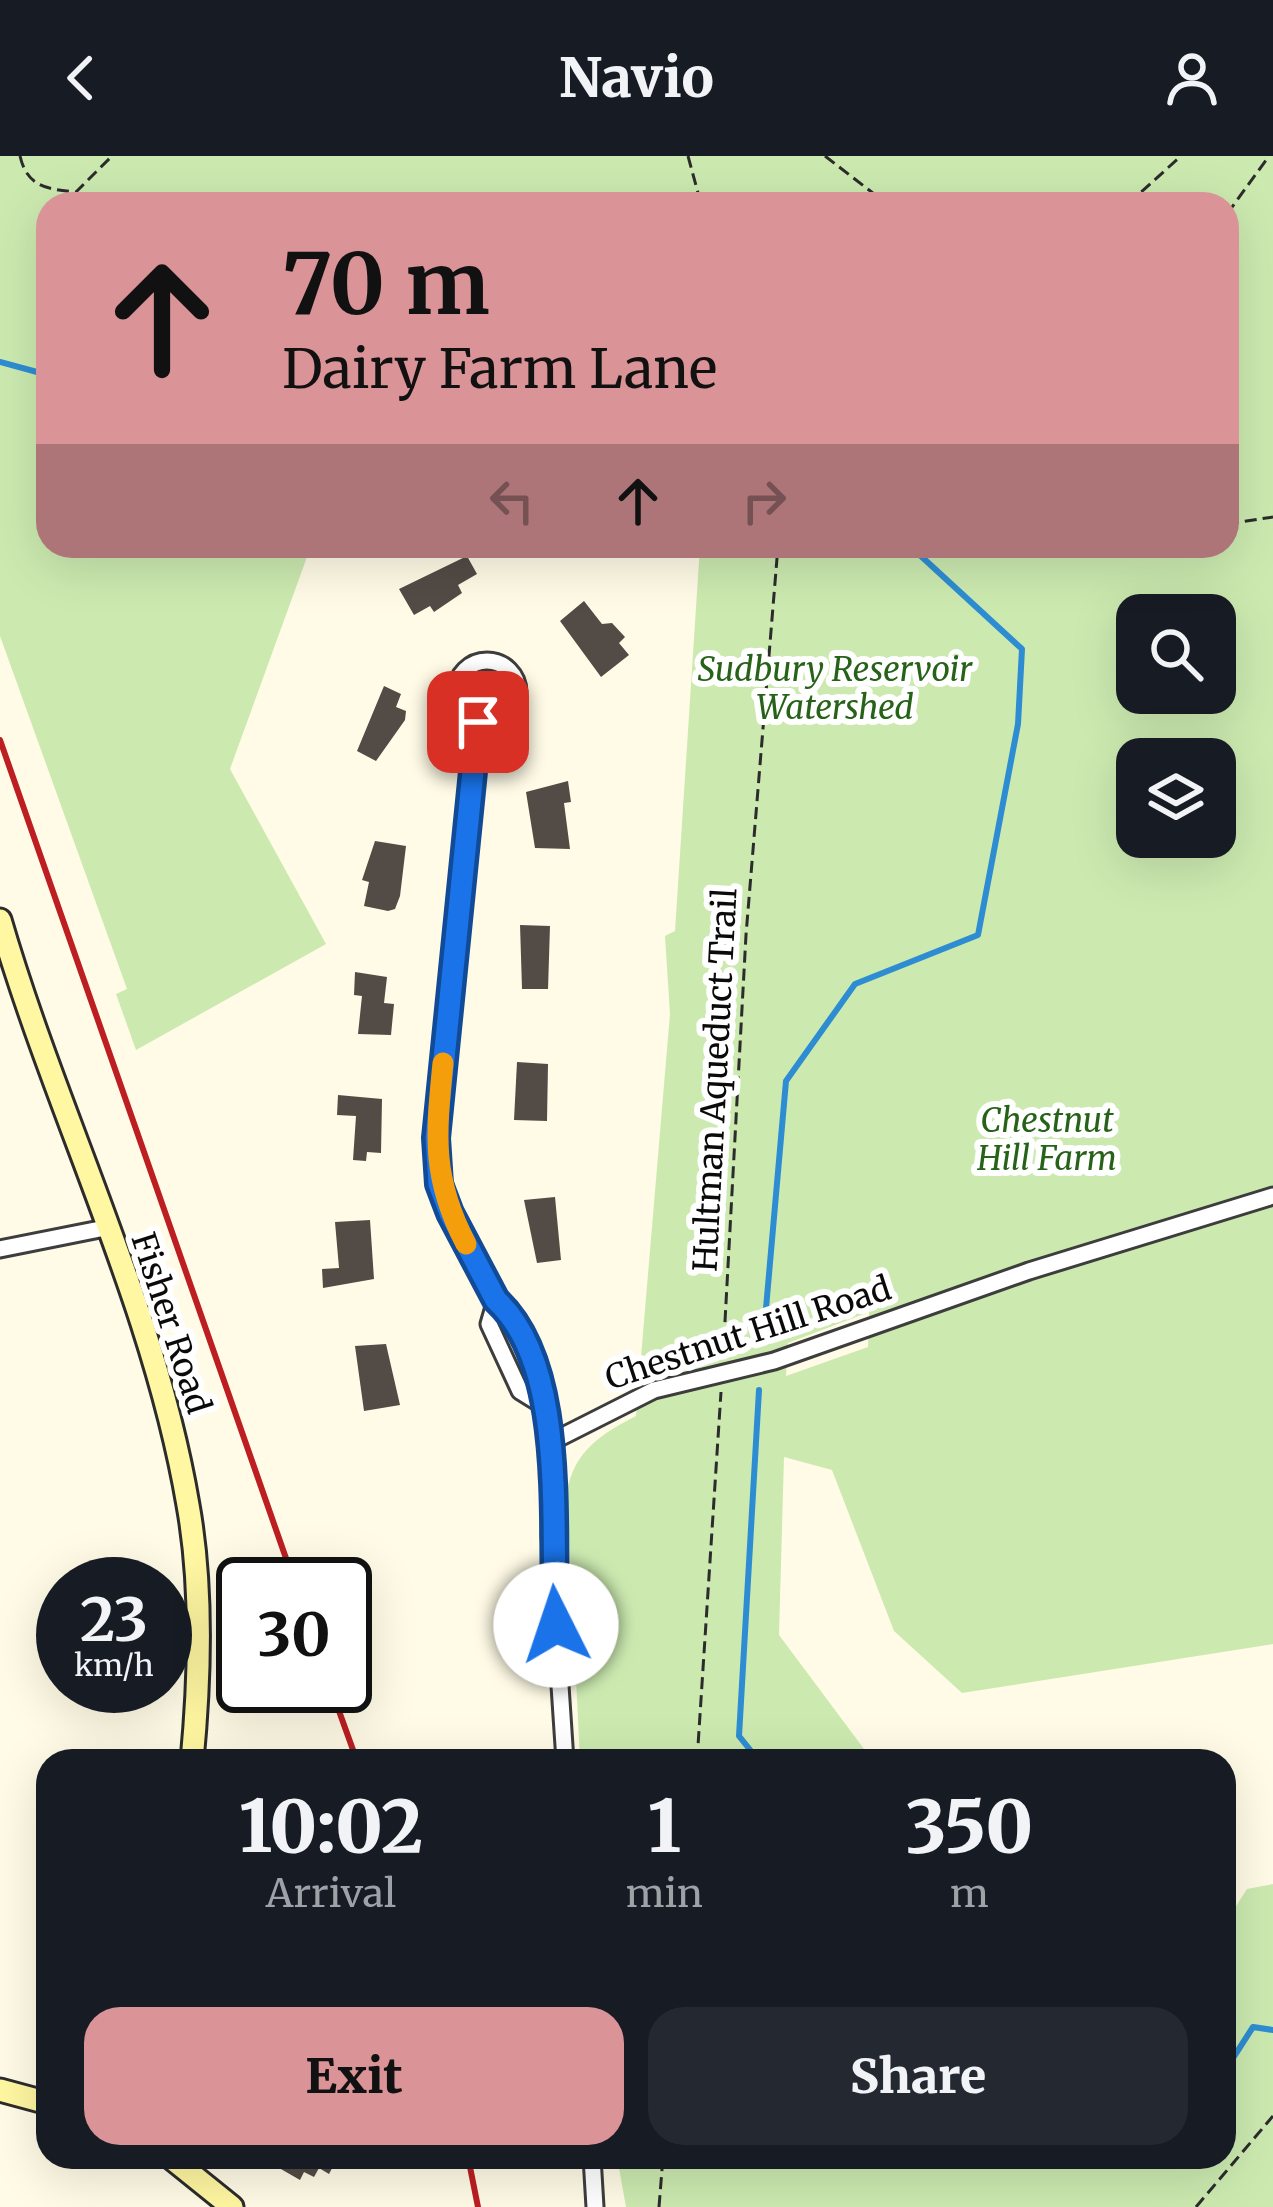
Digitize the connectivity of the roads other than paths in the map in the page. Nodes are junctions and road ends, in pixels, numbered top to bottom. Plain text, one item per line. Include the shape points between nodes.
1 (478, 722) junction
2 (0, 920) edge
3 (1273, 1196) edge
4 (105, 1228) junction
5 (0, 1249) edge
6 (496, 1300) junction
7 (541, 1404) junction
8 (553, 1441) junction
9 (193, 1749) edge
10 (565, 1749) edge
11 (0, 2090) edge
12 (36, 2100) edge
13 (185, 2169) edge
14 (593, 2169) edge
15 (232, 2207) edge
16 (595, 2207) edge

1 - 1 street via 506,717 517,700 511,673 494,662 465,670 456,690 461,710
1 - 6 street via 436,1138 439,1184
2 - 4 street, Fisher Road
3 - 8 street, Chestnut Hill Road via 654,1390
4 - 5 street
4 - 9 street, Fisher Road via 148,1345 189,1510 198,1684
6 - 7 street via 540,1372
6 - 7 street via 489,1324 520,1391
7 - 8 street
8 - 10 street via 550,1535
11 - 12 street
13 - 15 street
14 - 16 street

